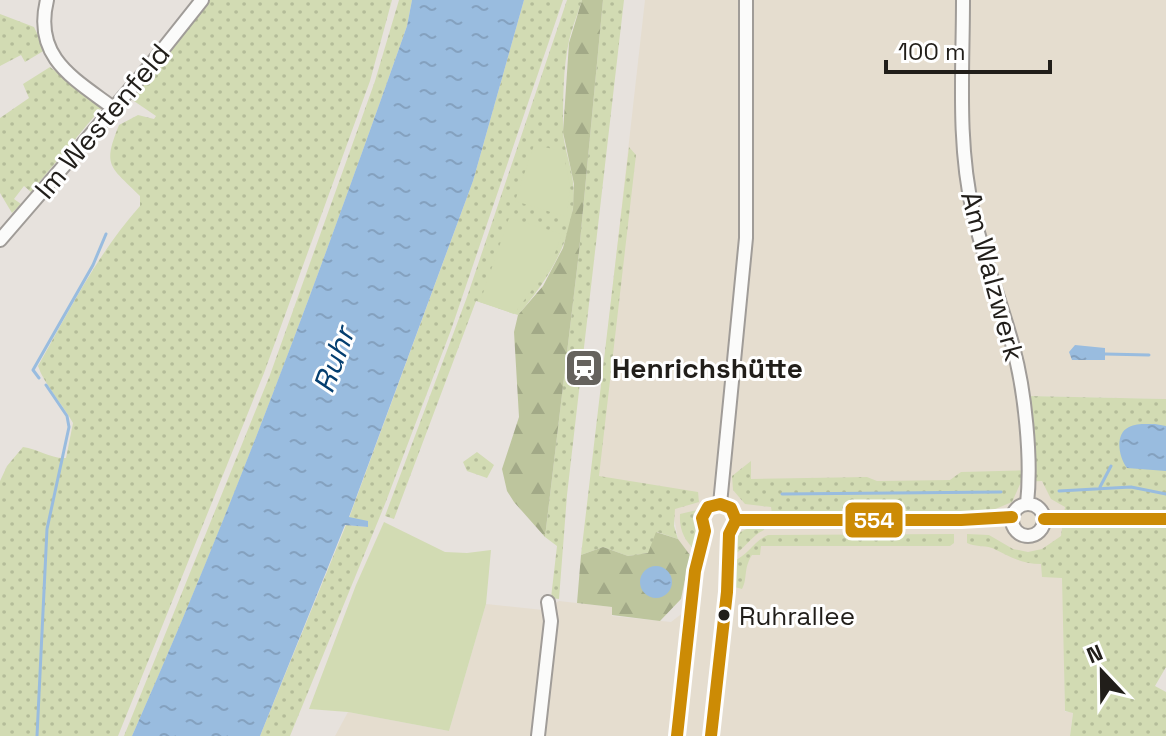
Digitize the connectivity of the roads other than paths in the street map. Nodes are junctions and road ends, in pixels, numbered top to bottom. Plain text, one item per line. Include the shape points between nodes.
1 (47, 0) edge
2 (202, 0) edge
3 (746, 0) edge
4 (963, 0) edge
5 (112, 107) junction
6 (0, 240) edge
7 (720, 504) junction
8 (1027, 504) junction
9 (1012, 517) junction
10 (1044, 519) junction
11 (1166, 519) edge
12 (736, 520) junction
13 (705, 531) junction
14 (729, 534) junction
15 (548, 602) dead end
16 (538, 736) edge
17 (677, 736) edge
18 (711, 736) edge

1 - 5 street via 44,32 54,58
2 - 5 street, Im Westenfeld
3 - 7 street via 746,238
4 - 8 street, Am Walzwerk via 963,143 969,191 1020,379
5 - 6 street, Im Westenfeld
7 - 12 street via 731,508
7 - 13 street via 704,512
8 - 9 street via 1017,507
8 - 10 street via 1039,508
9 - 10 street via 1013,528 1026,536 1041,530
9 - 12 street
10 - 11 street
12 - 14 street
13 - 14 street via 715,537
13 - 17 street via 695,571
14 - 18 street
15 - 16 street via 551,621

